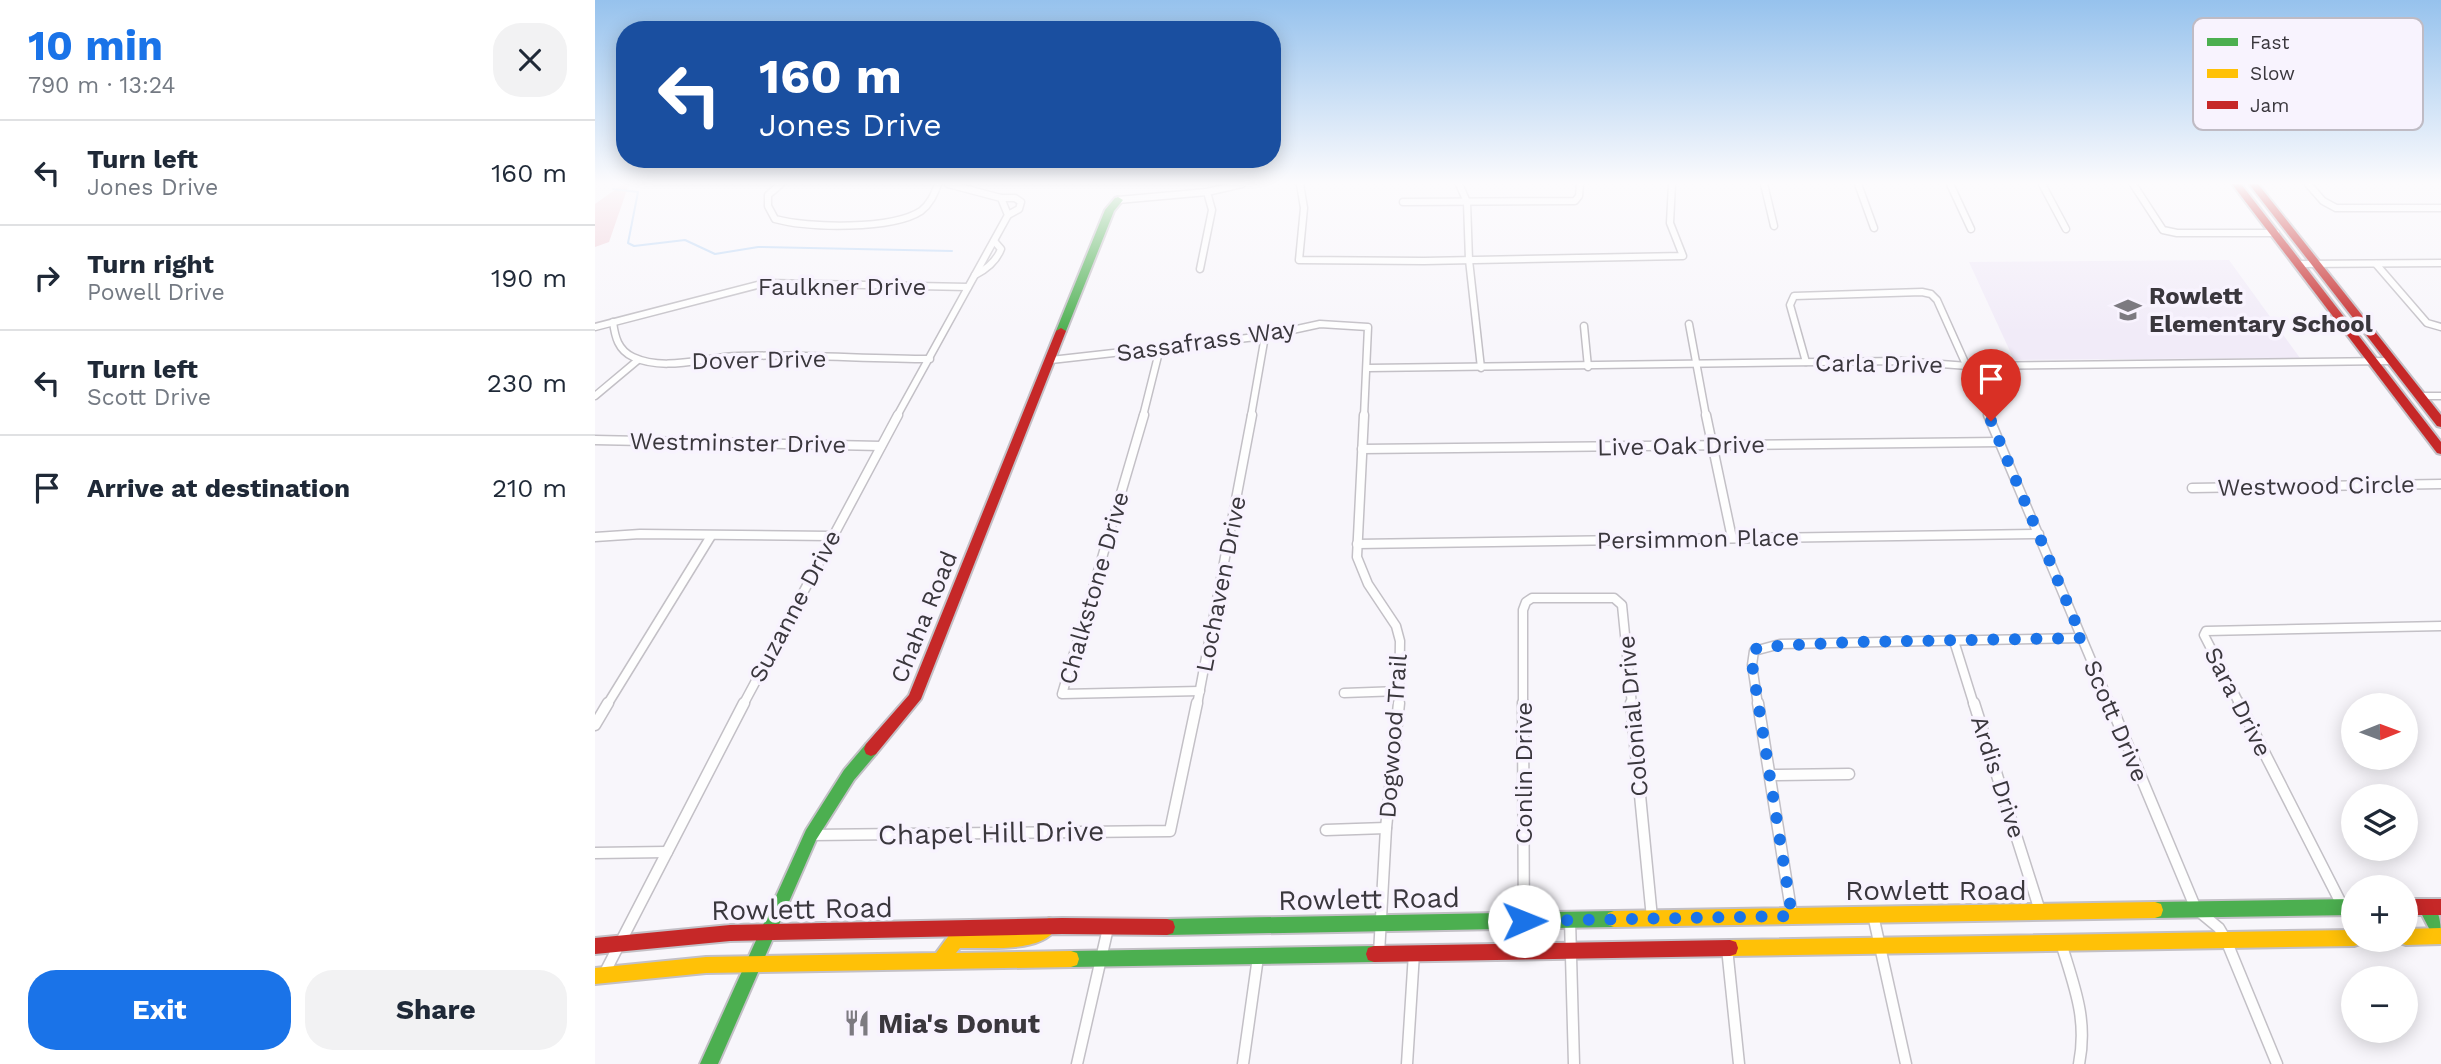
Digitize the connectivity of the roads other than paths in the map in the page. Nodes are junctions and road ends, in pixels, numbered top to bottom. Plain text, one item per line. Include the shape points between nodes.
1 (2276, 233) edge
2 (998, 234) edge
3 (1101, 234) edge
4 (1207, 234) edge
5 (1302, 234) edge
6 (1468, 234) edge
7 (1674, 234) edge
8 (2293, 234) edge
9 (994, 241) junction
10 (1469, 260) junction
11 (2441, 263) edge
12 (2300, 264) junction
13 (2318, 264) junction
14 (2376, 264) junction
15 (1200, 269) dead end
16 (975, 275) junction
17 (968, 287) junction
18 (613, 322) junction
19 (1361, 324) joint
20 (1689, 324) dead end
21 (1584, 326) dead end
22 (595, 327) edge
23 (2441, 327) edge
24 (1265, 336) junction
25 (1160, 348) junction
26 (930, 359) junction
27 (638, 360) junction
28 (1051, 360) junction
29 (2372, 361) junction
30 (2391, 361) junction
31 (1806, 362) junction
32 (1695, 365) junction
33 (1588, 366) junction
34 (1968, 366) junction
35 (1368, 368) junction
36 (1481, 368) junction
37 (595, 396) edge
38 (2420, 396) junction
39 (2441, 396) edge
40 (2441, 423) edge
41 (595, 440) edge
42 (2000, 442) junction
43 (1715, 445) junction
44 (881, 446) junction
45 (1362, 450) junction
46 (2441, 450) edge
47 (2441, 484) edge
48 (2192, 488) dead end
49 (2039, 534) junction
50 (711, 536) junction
51 (831, 536) junction
52 (595, 537) edge
53 (1732, 538) junction
54 (1357, 544) junction
55 (1532, 598) joint
56 (2441, 626) edge
57 (2082, 638) junction
58 (1954, 641) junction
59 (1200, 691) junction
60 (1400, 691) junction
61 (1345, 693) dead end
62 (595, 724) edge
63 (1849, 774) dead end
64 (1771, 775) junction
65 (1386, 828) junction
66 (1326, 830) dead end
67 (1170, 831) joint
68 (811, 835) junction
69 (667, 852) junction
70 (595, 853) edge
71 (2341, 892) edge
72 (2341, 907) edge
73 (2418, 907) edge
74 (2426, 907) junction
75 (2441, 907) edge
76 (2196, 909) junction
77 (2041, 914) junction
78 (1873, 915) junction
79 (1792, 916) junction
80 (1652, 918) junction
81 (1570, 920) junction
82 (1524, 921) junction
83 (1381, 923) junction
84 (1049, 926) junction
85 (1108, 928) junction
86 (766, 933) junction
87 (2441, 935) edge
88 (2418, 936) edge
89 (2341, 938) edge
90 (2226, 940) junction
91 (2061, 943) junction
92 (617, 945) junction
93 (595, 946) edge
94 (1880, 946) junction
95 (1727, 948) junction
96 (1571, 951) junction
97 (1524, 952) junction
98 (1379, 954) junction
99 (1414, 954) junction
100 (1258, 957) junction
101 (1101, 959) junction
102 (940, 961) junction
103 (751, 965) junction
104 (599, 976) edge
105 (709, 1064) edge
106 (1077, 1064) edge
107 (1243, 1064) edge
108 (1407, 1064) edge
109 (1574, 1064) edge
110 (1739, 1064) edge
111 (1906, 1064) edge
112 (2079, 1064) edge
113 (2277, 1064) edge

1 - 12 main road
2 - 9 street
3 - 28 main road, Chaha Road
4 - 15 street
5 - 10 street via 1299,260
6 - 10 street
7 - 10 street via 1683,256
8 - 13 main road
9 - 16 street, Suzanne Drive
9 - 16 street via 1001,249 999,256
10 - 36 street
11 - 14 street
12 - 13 street
12 - 29 main road
13 - 14 street
13 - 30 main road
14 - 23 street via 2427,323
16 - 17 street, Suzanne Drive
17 - 18 street, Faulkner Drive via 765,283
17 - 26 street, Suzanne Drive
18 - 22 street, Faulkner Drive
18 - 27 street via 619,349
19 - 24 street, Sassafrass Way via 1320,324
19 - 35 street, Dogwood Trail via 1369,332
20 - 32 street
21 - 33 street
24 - 25 street, Sassafrass Way
24 - 59 street, Lochaven Drive
25 - 28 street, Sassafrass Way
25 - 59 street, Chalkstone Drive via 1062,694
26 - 27 street, Dover Drive via 738,356
26 - 44 street, Suzanne Drive
27 - 37 street
28 - 68 main road, Chaha Road via 914,699 849,775
29 - 30 street, Carla Drive
29 - 34 street, Carla Drive
29 - 46 main road
30 - 38 main road
31 - 32 street, Carla Drive
31 - 34 street, Carla Drive
31 - 34 street, Scott Drive via 1790,305 1794,296 1931,294
32 - 33 street, Carla Drive
32 - 43 street
33 - 36 street, Carla Drive
34 - 42 street, Scott Drive
35 - 36 street, Carla Drive
35 - 45 street, Dogwood Trail
38 - 39 street
38 - 40 main road
41 - 44 street, Westminster Drive
42 - 43 street, Live Oak Drive
42 - 49 street, Scott Drive
43 - 45 street, Live Oak Drive
43 - 53 street
44 - 51 street, Suzanne Drive
45 - 54 street, Dogwood Trail
47 - 48 street, Westwood Circle
49 - 53 street, Persimmon Place
49 - 57 street, Scott Drive
50 - 51 street
50 - 52 street
50 - 62 street
51 - 69 street, Suzanne Drive
53 - 54 street, Persimmon Place
54 - 60 street, Dogwood Trail via 1360,568 1398,634
55 - 80 street, Colonial Drive via 1614,598 1622,605
55 - 82 street, Conlin Drive via 1523,610
56 - 71 street, Sara Drive via 2220,629 2204,635
57 - 58 street
57 - 76 street, Scott Drive
58 - 64 street via 1754,650 1751,657
58 - 77 street, Ardis Drive
59 - 67 street, Lochaven Drive
60 - 61 street
60 - 65 street, Dogwood Trail
63 - 64 street
64 - 79 street
65 - 66 street
65 - 83 street, Dogwood Trail
67 - 68 street, Chapel Hill Drive
68 - 86 main road, Chaha Road
69 - 70 street
69 - 92 street, Suzanne Drive
72 - 76 main road, Rowlett Road
73 - 74 main road
74 - 75 main road
74 - 87 main road
76 - 77 main road, Rowlett Road
76 - 90 street, Scott Drive
77 - 78 main road, Rowlett Road
78 - 79 main road, Rowlett Road
78 - 94 street
79 - 80 main road, Rowlett Road
80 - 81 main road, Rowlett Road
81 - 82 main road, Rowlett Road
81 - 96 street
82 - 83 main road, Rowlett Road
82 - 97 street, Conlin Drive
83 - 85 main road, Rowlett Road
83 - 98 street, Dogwood Trail
84 - 85 main road, Rowlett Road
84 - 86 main road, Rowlett Road
84 - 102 main road via 1031,938 956,940
85 - 101 street
86 - 92 main road, Rowlett Road
86 - 103 main road, Chaha Road
87 - 88 main road
89 - 90 main road, Rowlett Road
90 - 91 main road, Rowlett Road
90 - 113 street, Scott Drive
91 - 94 main road, Rowlett Road
91 - 112 street via 2083,1018
92 - 93 main road, Rowlett Road
92 - 104 street, Suzanne Drive
94 - 95 main road, Rowlett Road
94 - 111 street
95 - 96 main road, Rowlett Road
95 - 110 street
96 - 97 main road, Rowlett Road
96 - 109 street
97 - 99 main road, Rowlett Road
98 - 99 main road, Rowlett Road
98 - 100 main road, Rowlett Road
99 - 108 street
100 - 101 main road, Rowlett Road
100 - 107 street
101 - 102 main road, Rowlett Road
101 - 106 street
102 - 103 main road, Rowlett Road
103 - 104 main road, Rowlett Road via 682,966
103 - 105 main road, Chaha Road

